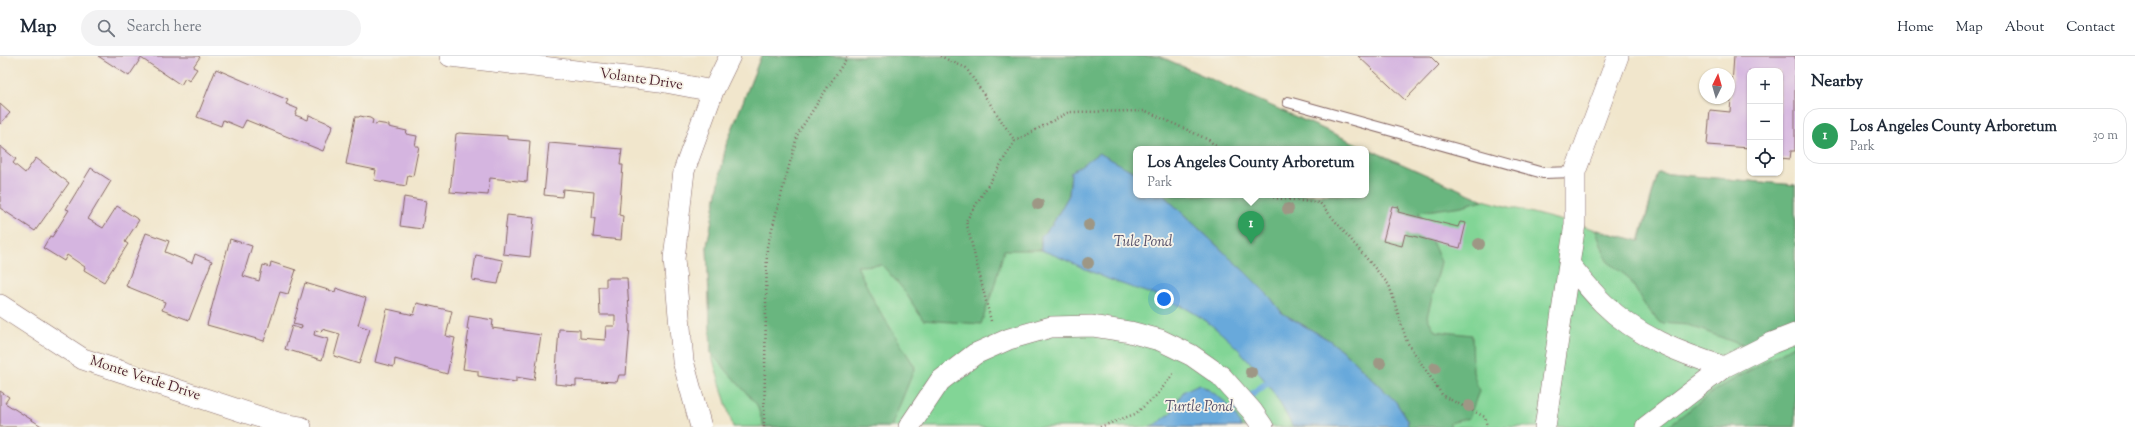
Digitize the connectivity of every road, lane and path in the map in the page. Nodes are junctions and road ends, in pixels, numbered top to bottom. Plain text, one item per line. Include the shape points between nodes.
1 (450, 56) edge
2 (730, 56) edge
3 (848, 56) edge
4 (940, 56) edge
5 (1618, 56) edge
6 (713, 91) junction
7 (1288, 102) dead end
8 (1015, 141) junction
9 (1216, 146) edge
10 (1575, 172) junction
11 (1274, 198) edge
12 (1569, 264) junction
13 (0, 305) edge
14 (1795, 334) edge
15 (996, 345) junction
16 (1191, 355) junction
17 (1724, 367) junction
18 (1257, 419) edge
19 (301, 427) edge
20 (701, 427) edge
21 (764, 427) edge
22 (909, 427) edge
23 (1100, 427) edge
24 (1487, 427) edge
25 (1545, 427) edge
26 (1646, 427) edge

1 - 6 street, Volante Drive via 660,81
2 - 6 street
3 - 21 path via 798,133 767,247
4 - 8 path via 966,68
5 - 10 street
6 - 20 street via 684,171 674,259 683,361
7 - 10 lane via 1543,173
8 - 9 path via 1069,112 1146,111 1209,140
8 - 15 path via 966,221
10 - 12 street via 1575,224
11 - 24 path via 1320,203 1389,284 1407,342 1443,396 1485,417
12 - 17 street via 1603,304 1634,328 1681,353
12 - 25 street
13 - 19 street, Monte Verde Drive via 83,359 278,423
14 - 17 street
15 - 16 street via 1051,327 1092,326 1160,340
15 - 22 street via 975,354 940,381
16 - 18 street via 1221,376
16 - 23 path via 1157,395 1136,414
17 - 26 street

